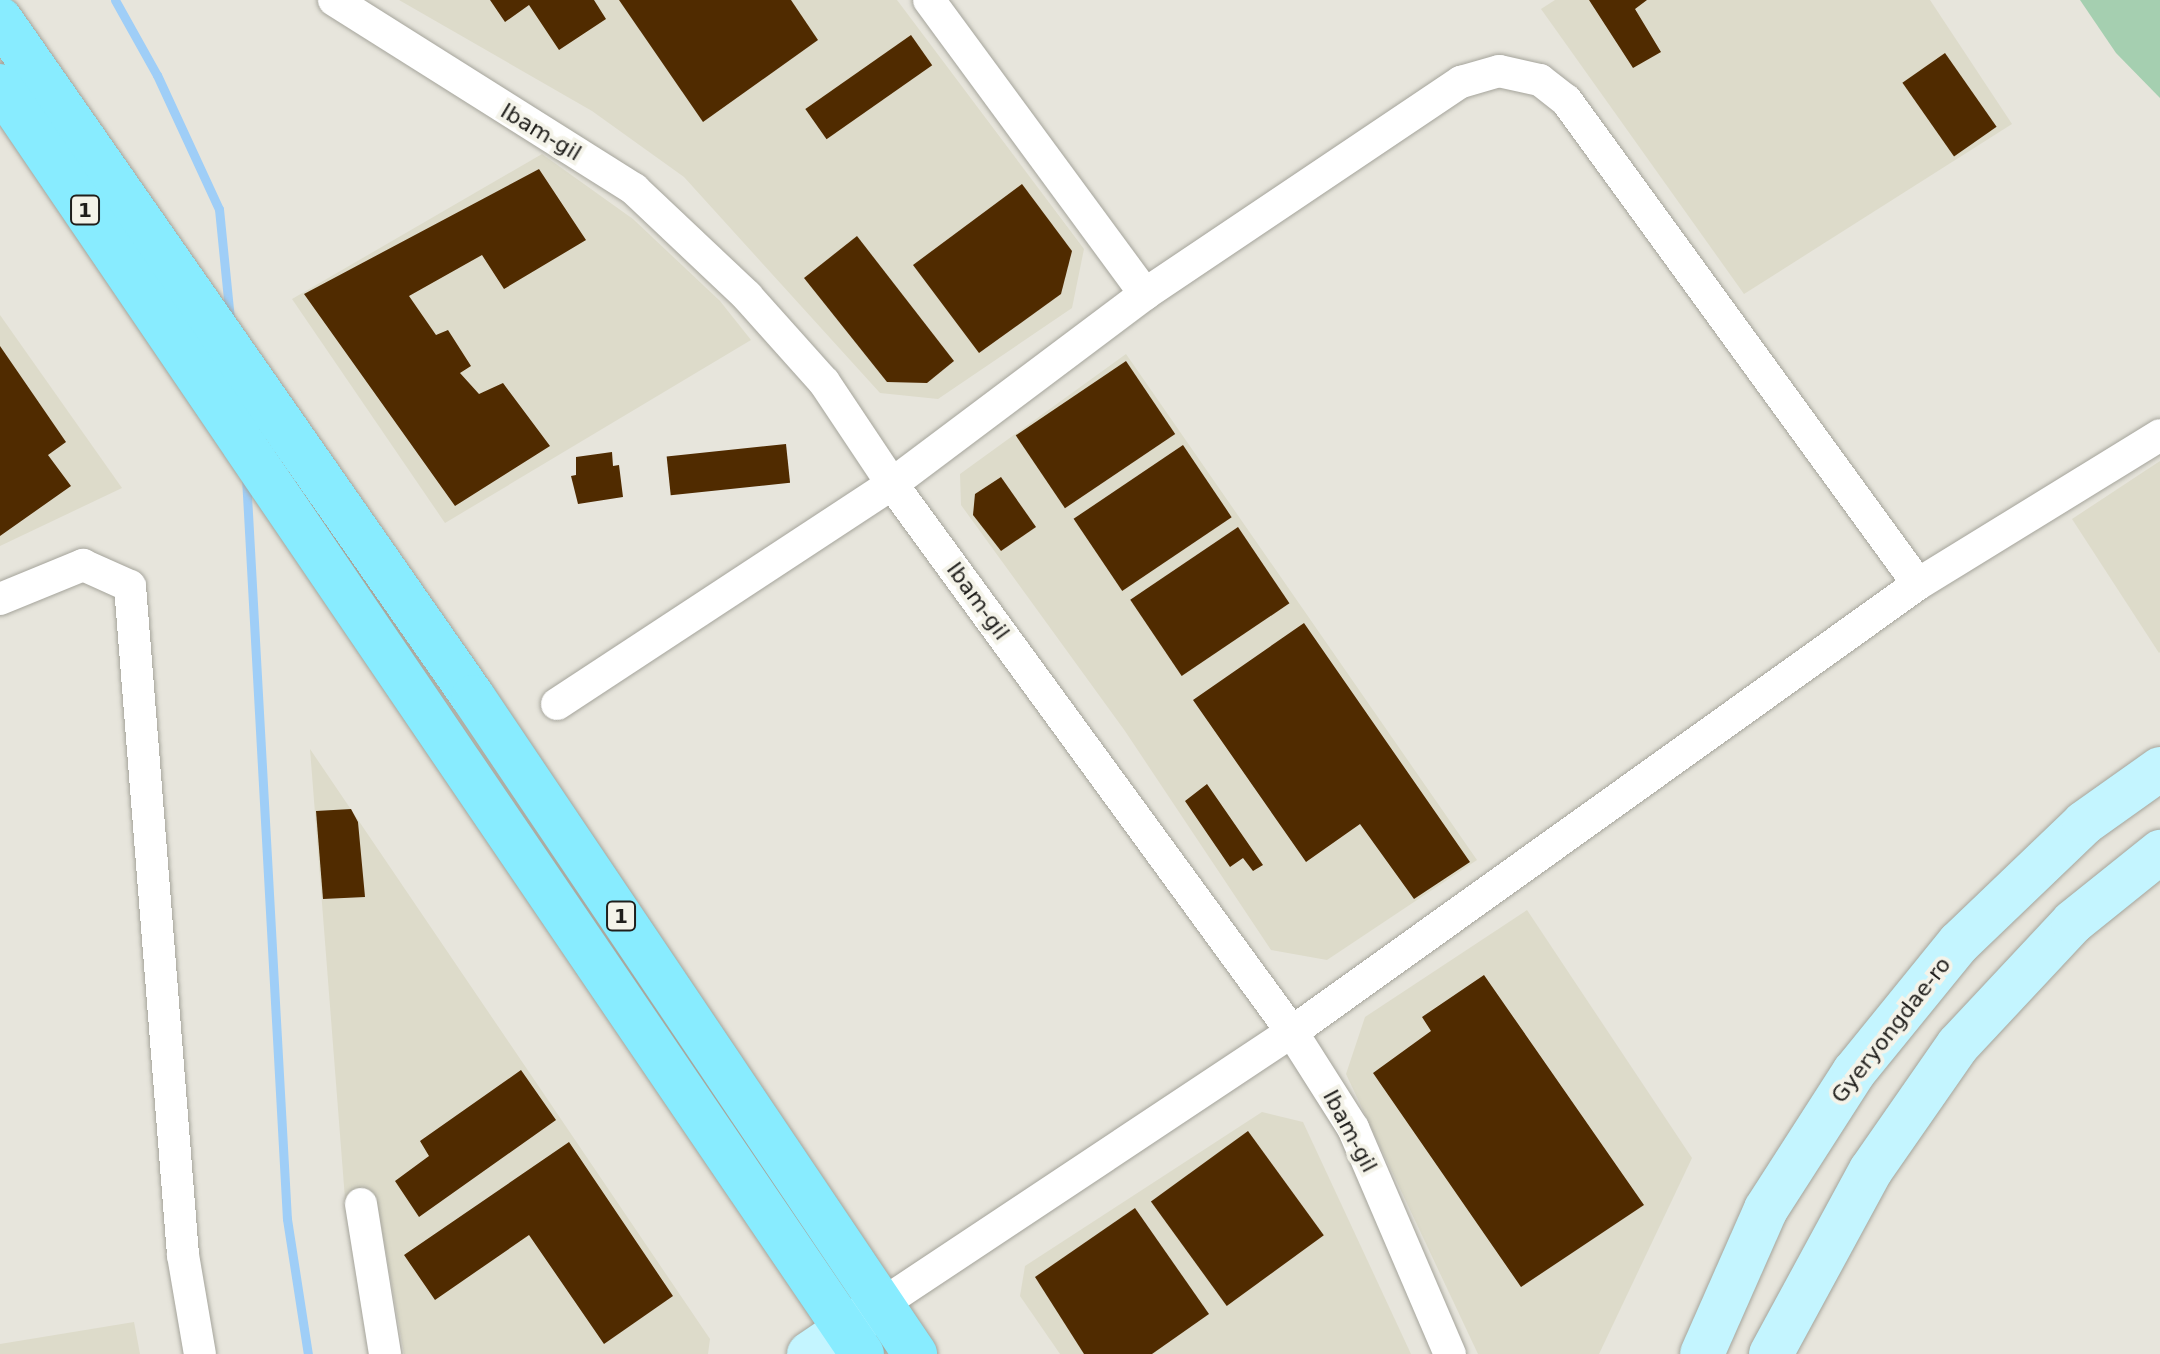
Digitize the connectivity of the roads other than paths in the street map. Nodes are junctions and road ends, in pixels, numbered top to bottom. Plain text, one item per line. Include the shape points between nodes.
1 (334, 0) edge
2 (929, 0) edge
3 (0, 19) edge
4 (0, 86) edge
5 (1145, 294) junction
6 (2160, 435) edge
7 (892, 484) junction
8 (1918, 584) junction
9 (0, 599) edge
10 (557, 704) dead end
11 (2160, 769) edge
12 (2160, 852) edge
13 (1292, 1032) junction
14 (361, 1204) dead end
15 (882, 1304) junction
16 (854, 1341) edge
17 (200, 1354) edge
18 (385, 1354) edge
19 (809, 1354) edge
20 (915, 1354) edge
21 (1450, 1354) edge
22 (1702, 1354) edge
23 (1771, 1354) edge

1 - 7 street, Ibam-gil via 634,189 747,296 824,382
2 - 5 street
3 - 15 main road, 1 via 323,482
4 - 16 main road, 1
5 - 7 street
5 - 8 street via 1461,82 1499,71 1540,80 1566,100
6 - 8 street
7 - 10 street
7 - 13 street, Ibam-gil
8 - 13 street
9 - 17 street via 83,565 130,586 183,1255
11 - 22 main road, Gyeryongdae-ro via 2084,823 1959,943 1854,1072 1766,1209
12 - 23 main road via 2073,922 1958,1045 1871,1170
13 - 15 street
13 - 21 street, Ibam-gil via 1353,1128
14 - 18 street
15 - 16 main road
15 - 20 main road, 1
16 - 19 main road

